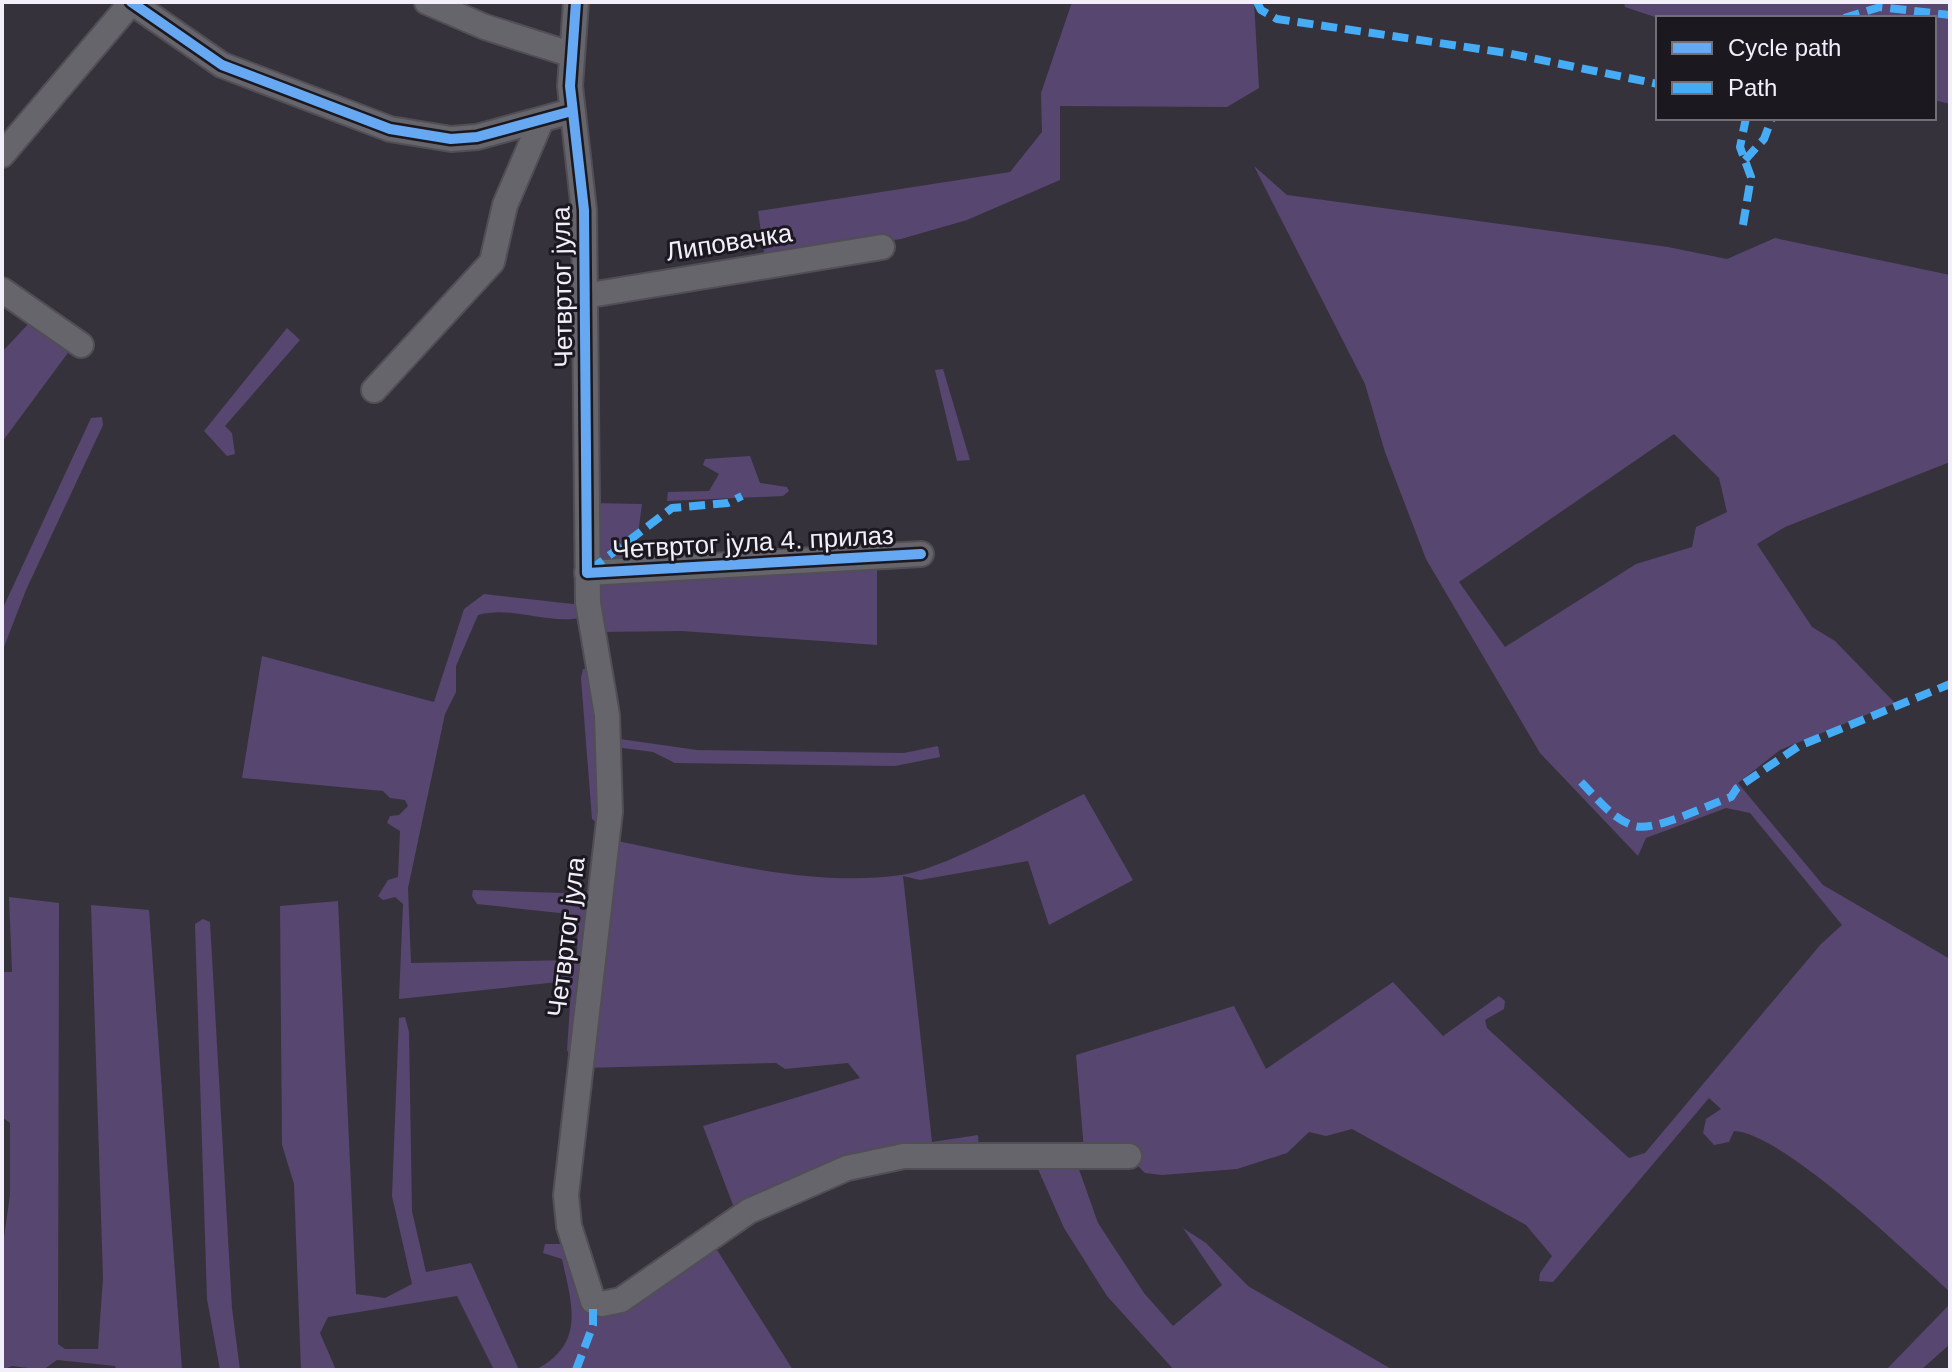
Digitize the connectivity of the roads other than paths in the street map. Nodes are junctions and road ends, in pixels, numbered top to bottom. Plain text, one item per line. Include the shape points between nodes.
1 (131, 2) edge
2 (427, 2) edge
3 (576, 2) edge
4 (570, 54) junction
5 (572, 111) junction
6 (541, 121) junction
7 (2, 155) edge
8 (882, 247) dead end
9 (2, 290) edge
10 (584, 296) junction
11 (81, 345) dead end
12 (374, 390) dead end
13 (921, 554) dead end
14 (587, 573) junction
15 (1129, 1156) dead end

1 - 6 street via 222,65 390,129 451,139
1 - 7 street
2 - 4 street
3 - 4 street, Четвртог јула
4 - 5 street, Четвртог јула
5 - 6 street
5 - 10 street, Четвртог јула via 584,210
6 - 12 street via 505,205 492,262
8 - 10 street, Липовачка
9 - 11 street
10 - 14 street, Четвртог јула
13 - 14 street, Четвртог јула 4. прилаз
14 - 15 street, Четвртог јула via 607,715 610,812 566,1195 569,1226 593,1301 621,1300 749,1211 847,1168 904,1156

